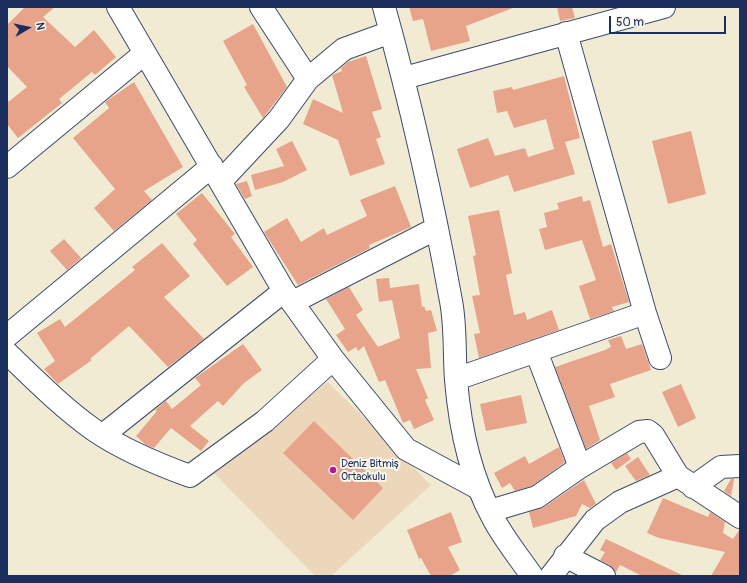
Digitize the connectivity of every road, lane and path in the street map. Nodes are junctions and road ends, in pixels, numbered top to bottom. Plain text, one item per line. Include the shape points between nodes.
1 (118, 7) edge
2 (261, 7) edge
3 (384, 7) edge
4 (664, 7) edge
5 (391, 32) junction
6 (566, 33) junction
7 (145, 53) junction
8 (404, 78) junction
9 (308, 79) junction
10 (7, 167) edge
11 (216, 173) junction
12 (437, 228) junction
13 (289, 296) junction
14 (645, 313) junction
15 (7, 336) edge
16 (536, 351) junction
17 (7, 353) edge
18 (660, 358) dead end
19 (333, 359) junction
20 (456, 379) junction
21 (103, 435) junction
22 (740, 466) edge
23 (580, 467) junction
24 (685, 481) junction
25 (478, 488) junction
26 (490, 511) junction
27 (740, 517) edge
28 (565, 556) junction
29 (532, 576) edge
30 (551, 576) edge
31 (604, 576) edge

1 - 7 street
2 - 9 street
3 - 5 street
4 - 6 street
5 - 8 street
5 - 9 street via 344,49
6 - 8 street
6 - 14 street
7 - 10 street
7 - 11 street via 191,135
8 - 12 street
9 - 11 street via 279,119
11 - 13 street
11 - 15 street
12 - 13 street
12 - 20 street via 454,317
13 - 19 street
13 - 21 street
14 - 16 street
14 - 18 street
16 - 20 street
16 - 23 street
17 - 21 street via 66,408
19 - 21 street via 266,421 190,476 152,462
19 - 25 street via 406,449
20 - 25 street via 461,423
22 - 24 street via 721,467
23 - 24 street via 639,432 648,431 653,434
23 - 26 street via 537,496
24 - 27 street
24 - 28 street via 614,506 595,520
25 - 26 street
26 - 29 street
28 - 30 street
28 - 31 street

